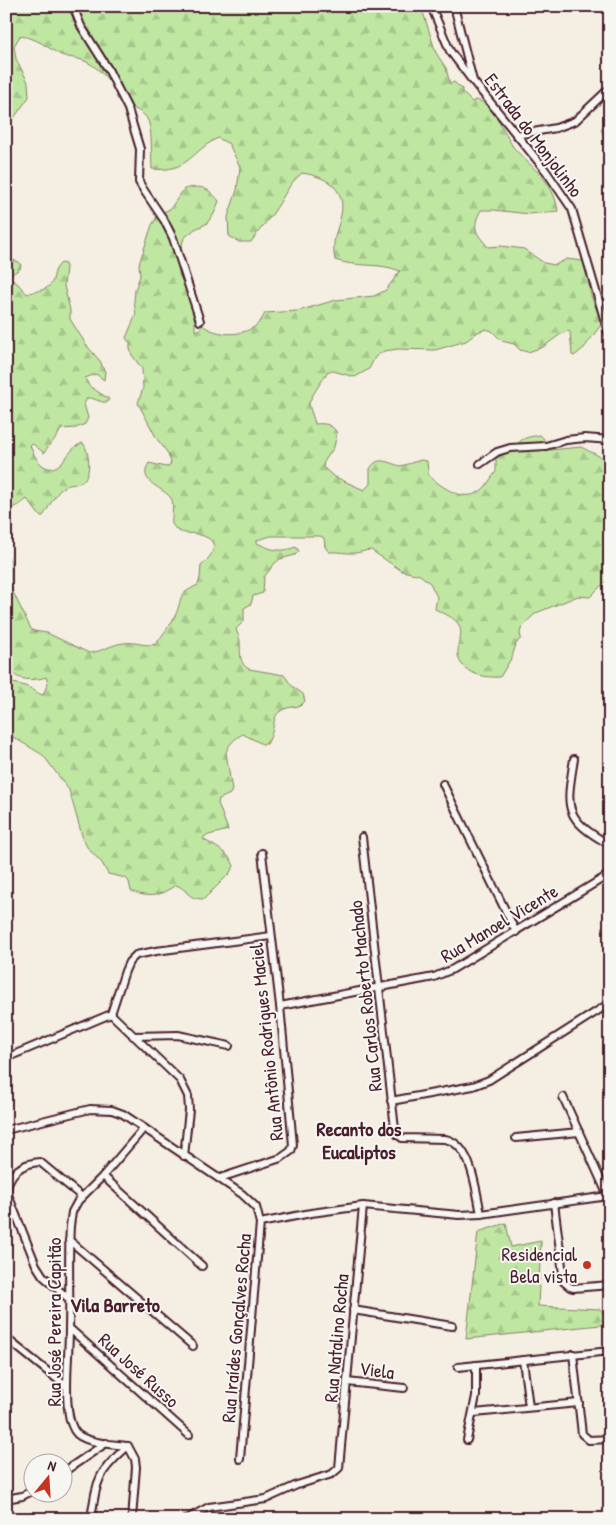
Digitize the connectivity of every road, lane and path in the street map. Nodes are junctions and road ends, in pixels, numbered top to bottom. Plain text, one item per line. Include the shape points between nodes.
1 (73, 6) edge
2 (431, 6) edge
3 (454, 6) edge
4 (473, 82) junction
5 (610, 88) edge
6 (516, 135) junction
7 (200, 321) dead end
8 (610, 339) edge
9 (610, 440) edge
10 (480, 464) dead end
11 (574, 759) dead end
12 (443, 784) dead end
13 (362, 837) dead end
14 (610, 845) edge
15 (262, 853) dead end
16 (610, 874) edge
17 (516, 932) junction
18 (271, 936) junction
19 (378, 986) junction
20 (610, 1003) edge
21 (280, 1006) junction
22 (111, 1014) junction
23 (134, 1036) junction
24 (230, 1046) dead end
25 (6, 1058) edge
26 (563, 1097) dead end
27 (391, 1101) junction
28 (144, 1128) junction
29 (6, 1130) edge
30 (579, 1132) junction
31 (516, 1138) dead end
32 (184, 1156) junction
33 (102, 1176) junction
34 (220, 1178) junction
35 (82, 1197) junction
36 (609, 1197) edge
37 (554, 1203) junction
38 (363, 1206) junction
39 (481, 1214) junction
40 (260, 1223) junction
41 (69, 1240) junction
42 (202, 1266) dead end
43 (610, 1285) edge
44 (69, 1299) junction
45 (353, 1310) junction
46 (452, 1326) dead end
47 (70, 1328) junction
48 (6, 1338) edge
49 (193, 1346) dead end
50 (610, 1351) edge
51 (573, 1354) junction
52 (523, 1360) junction
53 (476, 1365) junction
54 (458, 1367) dead end
55 (347, 1382) junction
56 (67, 1387) junction
57 (404, 1388) dead end
58 (579, 1403) junction
59 (529, 1407) junction
60 (474, 1413) junction
61 (189, 1435) dead end
62 (467, 1440) dead end
63 (610, 1440) edge
64 (106, 1443) junction
65 (128, 1446) junction
66 (240, 1459) dead end
67 (72, 1466) edge
68 (22, 1496) edge
69 (6, 1499) edge
70 (91, 1519) edge
71 (132, 1519) edge
72 (187, 1519) edge

1 - 7 street via 128,109 140,149 139,182 173,238
2 - 4 street via 450,52
3 - 4 street, Estrada do Monjolinho
4 - 6 street, Estrada do Monjolinho
5 - 6 street via 575,121
6 - 8 street, Estrada do Monjolinho via 572,209
9 - 10 street via 585,438 546,446 510,448 497,452
11 - 14 street via 571,810 580,826
12 - 17 street
13 - 19 street, Rua Carlos Roberto Machado
15 - 18 street, Rua Antônio Rodrigues Maciel
16 - 17 street, Rua Manoel Vicente
17 - 19 street, Rua Manoel Vicente via 444,974
18 - 21 street, Rua Antônio Rodrigues Maciel
18 - 22 street via 136,955 125,971
19 - 21 street, Rua Manoel Vicente
19 - 27 street, Rua Carlos Roberto Machado
20 - 27 street via 489,1080 473,1086
21 - 34 street, Rua Antônio Rodrigues Maciel via 291,1151 281,1158
22 - 23 street
22 - 25 street
23 - 24 street via 178,1035
23 - 32 street via 180,1080 188,1096
26 - 30 street
27 - 39 street, Rua Carlos Roberto Machado via 395,1129 402,1138 451,1141 463,1151
28 - 29 street via 123,1114 101,1108
28 - 32 street
28 - 33 street, Rua José Pereira Capitão
30 - 31 street
30 - 36 street
32 - 34 street
33 - 35 street, Rua José Pereira Capitão
33 - 42 street
34 - 40 street via 253,1203
35 - 41 street, Rua José Pereira Capitão via 72,1212
35 - 44 street via 40,1162 32,1162 9,1178 7,1192 36,1265 43,1276
36 - 37 street, Rua Iraídes Gonçalves Rocha
37 - 39 street, Rua Iraídes Gonçalves Rocha
37 - 43 street via 564,1282 574,1288
38 - 39 street, Rua Iraídes Gonçalves Rocha via 438,1214
38 - 40 street, Rua Iraídes Gonçalves Rocha
38 - 45 street, Rua Natalino Rocha
40 - 66 street, Rua Iraídes Gonçalves Rocha
41 - 44 street, Rua José Pereira Capitão
41 - 49 street
44 - 47 street, Rua José Pereira Capitão
45 - 46 street
45 - 55 street, Rua Natalino Rocha
47 - 56 street, Rua José Pereira Capitão
47 - 61 street, Rua José Russo
48 - 56 street
50 - 51 street
51 - 52 street
51 - 58 street
52 - 53 street
52 - 59 street
53 - 54 street
53 - 60 street
55 - 57 street, Viela
55 - 72 street, Rua Natalino Rocha via 337,1472 266,1499 208,1507
56 - 64 street, Rua José Pereira Capitão via 73,1428 83,1438
58 - 59 street
58 - 63 street via 584,1436 592,1440
59 - 60 street
60 - 62 street
64 - 65 street, Rua José Pereira Capitão
64 - 67 street
65 - 70 street via 101,1474
65 - 71 street via 136,1467
68 - 69 street

